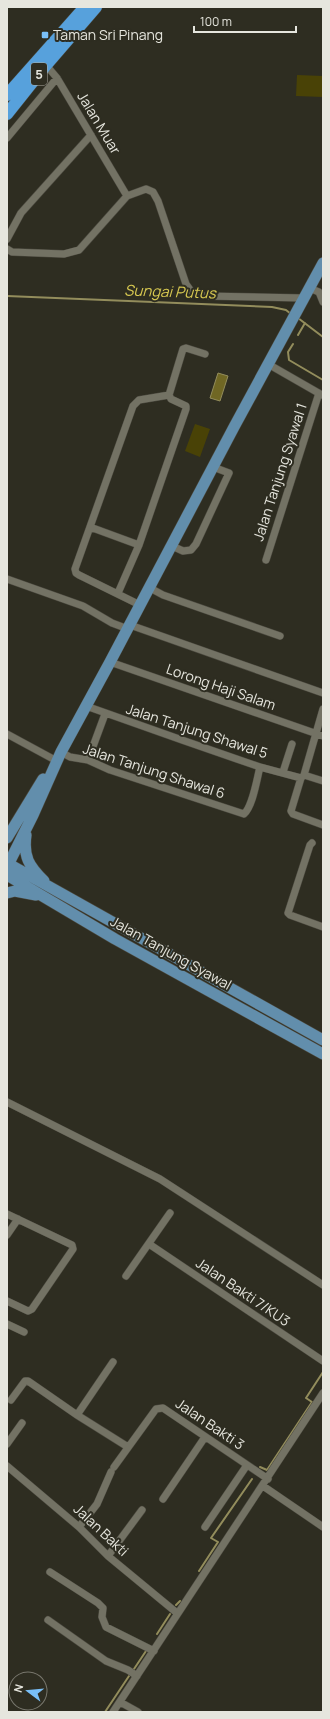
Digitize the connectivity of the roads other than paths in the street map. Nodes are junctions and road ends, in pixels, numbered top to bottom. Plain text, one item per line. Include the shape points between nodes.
1 (85, 7) edge
2 (96, 7) edge
3 (46, 65) junction
4 (57, 78) junction
5 (9, 89) edge
6 (7, 114) edge
7 (91, 135) junction
8 (7, 138) edge
9 (127, 196) junction
10 (7, 239) edge
11 (7, 249) edge
12 (323, 264) edge
13 (304, 298) junction
14 (323, 302) edge
15 (205, 354) dead end
16 (268, 364) junction
17 (321, 394) edge
18 (169, 395) junction
19 (213, 468) junction
20 (90, 527) junction
21 (139, 545) junction
22 (172, 546) junction
23 (266, 560) dead end
24 (7, 578) edge
25 (150, 588) junction
26 (118, 593) junction
27 (140, 605) junction
28 (129, 627) junction
29 (280, 636) dead end
30 (110, 662) junction
31 (323, 693) edge
32 (86, 706) junction
33 (323, 709) edge
34 (105, 714) junction
35 (315, 733) junction
36 (7, 734) edge
37 (323, 736) edge
38 (292, 744) dead end
39 (58, 756) junction
40 (88, 760) junction
41 (260, 767) junction
42 (283, 772) junction
43 (303, 776) junction
44 (323, 781) edge
45 (33, 815) junction
46 (323, 825) edge
47 (8, 836) edge
48 (312, 843) dead end
49 (7, 867) edge
50 (52, 888) junction
51 (7, 893) edge
52 (50, 900) junction
53 (323, 927) edge
54 (323, 1040) edge
55 (323, 1054) edge
56 (7, 1102) edge
57 (170, 1213) dead end
58 (7, 1214) edge
59 (18, 1220) junction
60 (7, 1235) edge
61 (149, 1244) junction
62 (126, 1276) dead end
63 (323, 1284) edge
64 (7, 1301) edge
65 (7, 1324) edge
66 (24, 1332) dead end
67 (323, 1361) edge
68 (112, 1362) dead end
69 (323, 1393) edge
70 (12, 1400) dead end
71 (77, 1415) junction
72 (22, 1423) dead end
73 (205, 1437) junction
74 (7, 1444) edge
75 (128, 1448) junction
76 (247, 1465) junction
77 (7, 1466) edge
78 (268, 1479) junction
79 (263, 1486) junction
80 (163, 1499) dead end
81 (142, 1510) dead end
82 (79, 1527) junction
83 (205, 1527) dead end
84 (323, 1527) edge
85 (108, 1556) junction
86 (50, 1572) dead end
87 (177, 1613) junction
88 (48, 1620) dead end
89 (154, 1651) junction
90 (137, 1676) junction
91 (120, 1702) junction
92 (113, 1712) edge
93 (138, 1712) edge

1 - 5 highway, 5
2 - 3 highway, 5
3 - 4 street, Jalan Muar
3 - 6 highway, 5
4 - 7 street, Jalan Muar
4 - 8 street
7 - 9 street, Jalan Muar
7 - 10 street via 21,213
9 - 11 street via 79,250 64,254 12,252
9 - 13 street via 146,189 153,192 186,284 191,291 204,296
12 - 13 main road
13 - 14 street via 319,292
13 - 16 main road
15 - 18 street via 183,349
16 - 17 street
16 - 19 main road
17 - 23 street, Jalan Tanjung Syawal 1
18 - 20 street via 138,400 133,406
18 - 21 street via 171,399 186,406 186,409
19 - 22 main road
19 - 22 street via 230,473 196,544 191,550 183,551
20 - 21 street
20 - 26 street via 75,569 76,573
21 - 26 street
22 - 25 main road
24 - 28 street via 83,606 112,623
25 - 27 main road
25 - 29 street via 163,595
26 - 27 street
27 - 28 main road
28 - 30 main road
28 - 31 street
30 - 32 main road
30 - 35 street, Lorong Haji Salam
32 - 34 street, Jalan Tanjung Shawal 5
32 - 39 main road
33 - 35 street
34 - 40 street
34 - 41 street, Jalan Tanjung Shawal 5
35 - 37 street, Lorong Haji Salam
35 - 43 street
36 - 39 street, Jalan Tanjung Shawal 6
38 - 42 street
39 - 40 street, Jalan Tanjung Shawal 6
39 - 45 main road
39 - 47 main road
40 - 41 street, Jalan Tanjung Shawal 6 via 110,770 244,814 247,812
41 - 42 street, Jalan Tanjung Shawal 5
42 - 43 street, Jalan Tanjung Shawal 5
43 - 44 street, Jalan Tanjung Shawal 5
43 - 46 street via 291,811
45 - 49 main road
45 - 50 main road via 24,848 28,861
48 - 53 street via 288,913
49 - 50 main road, Jalan Tanjung Syawal
49 - 52 main road, Jalan Tanjung Syawal
50 - 54 main road, Jalan Tanjung Syawal
51 - 52 main road via 29,893
52 - 55 main road, Jalan Tanjung Syawal via 114,940
56 - 63 street via 160,1179
57 - 61 street
58 - 59 street
59 - 60 street
59 - 64 street via 72,1245 73,1249 32,1309 28,1312
61 - 62 street
61 - 67 street, Jalan Bakti 7/KU3
65 - 66 street
68 - 71 street
69 - 78 street
70 - 71 street via 25,1381 28,1381
71 - 75 street
72 - 74 street
73 - 75 street, Jalan Bakti 3 via 163,1408 156,1409
73 - 76 street, Jalan Bakti 3
73 - 80 street
75 - 82 street, Jalan Bakti 3 via 112,1470 97,1504
76 - 78 street, Jalan Bakti 3
76 - 83 street
77 - 82 street, Jalan Bakti
78 - 79 street
79 - 84 street
79 - 87 street
81 - 85 street
82 - 85 street, Jalan Bakti
85 - 87 street, Jalan Bakti
86 - 89 street via 103,1608 102,1617 106,1627
87 - 89 street
88 - 90 street via 106,1661
89 - 90 street
90 - 91 street
91 - 92 street
91 - 93 street

